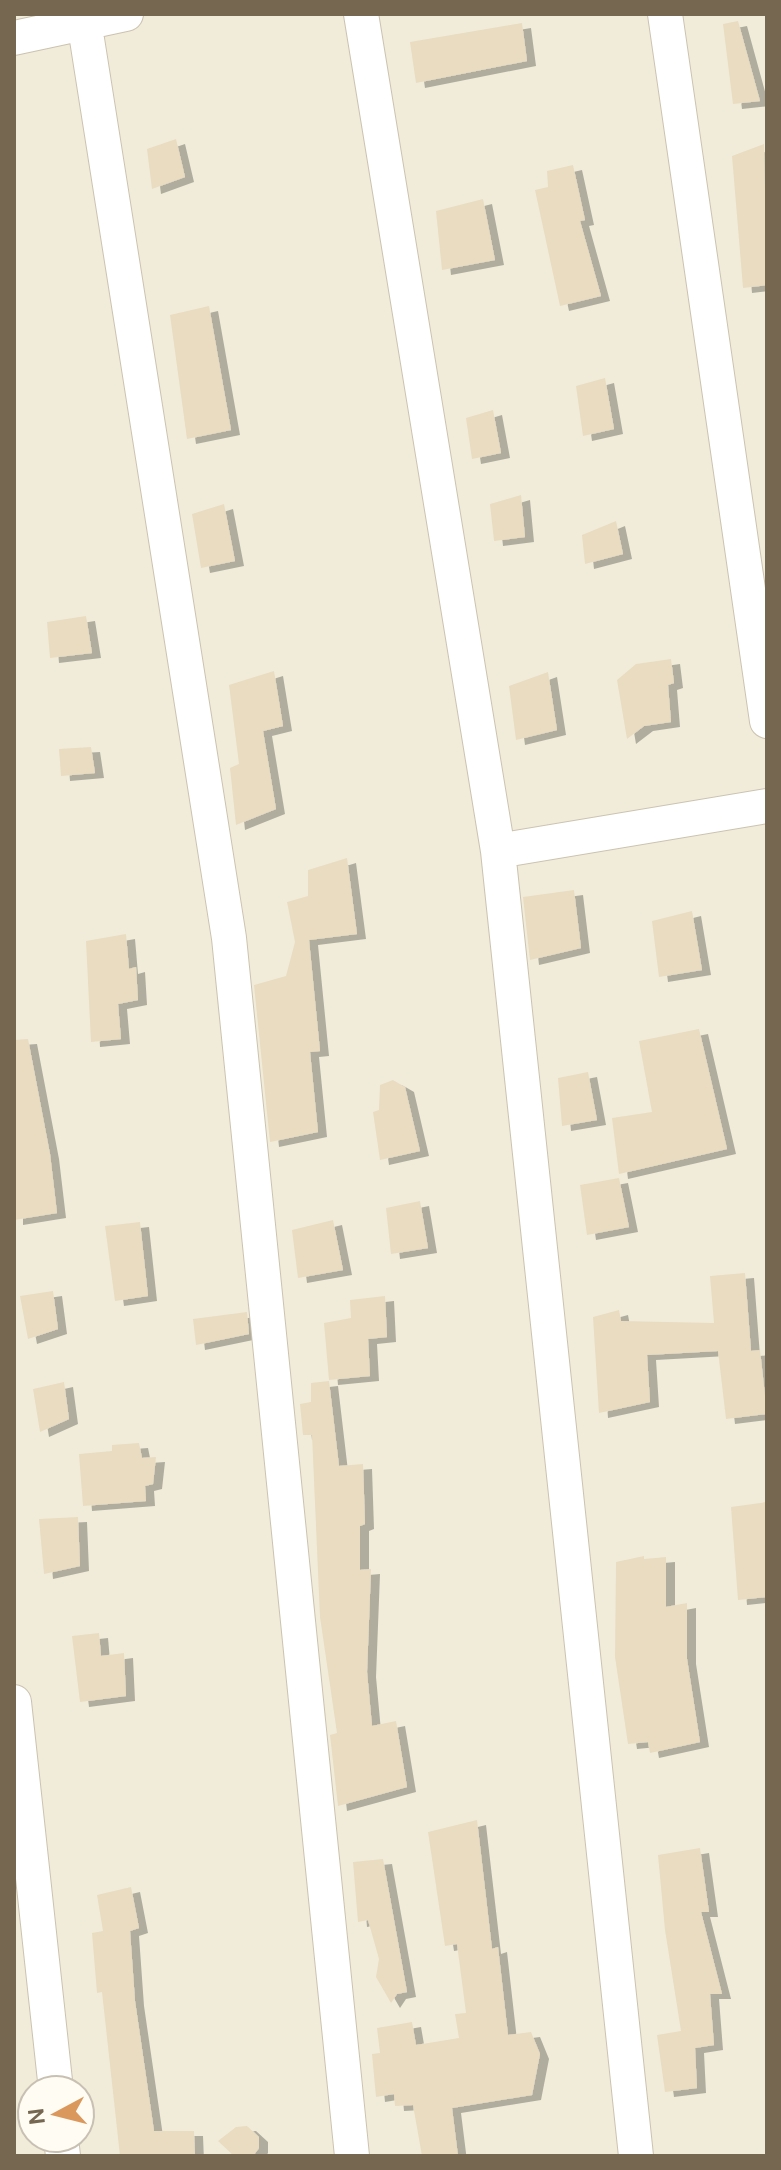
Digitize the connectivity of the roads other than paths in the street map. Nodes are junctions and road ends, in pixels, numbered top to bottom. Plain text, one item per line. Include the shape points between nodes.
1 (126, 14) edge
2 (361, 14) edge
3 (665, 14) edge
4 (84, 18) edge
5 (14, 38) edge
6 (767, 721) edge
7 (767, 806) edge
8 (498, 851) junction
9 (14, 1702) edge
10 (54, 2074) edge
11 (352, 2156) edge
12 (636, 2156) edge

1 - 4 street
2 - 8 street
3 - 6 street
4 - 5 street
4 - 11 street via 229,938
7 - 8 street
8 - 12 street
9 - 10 street

